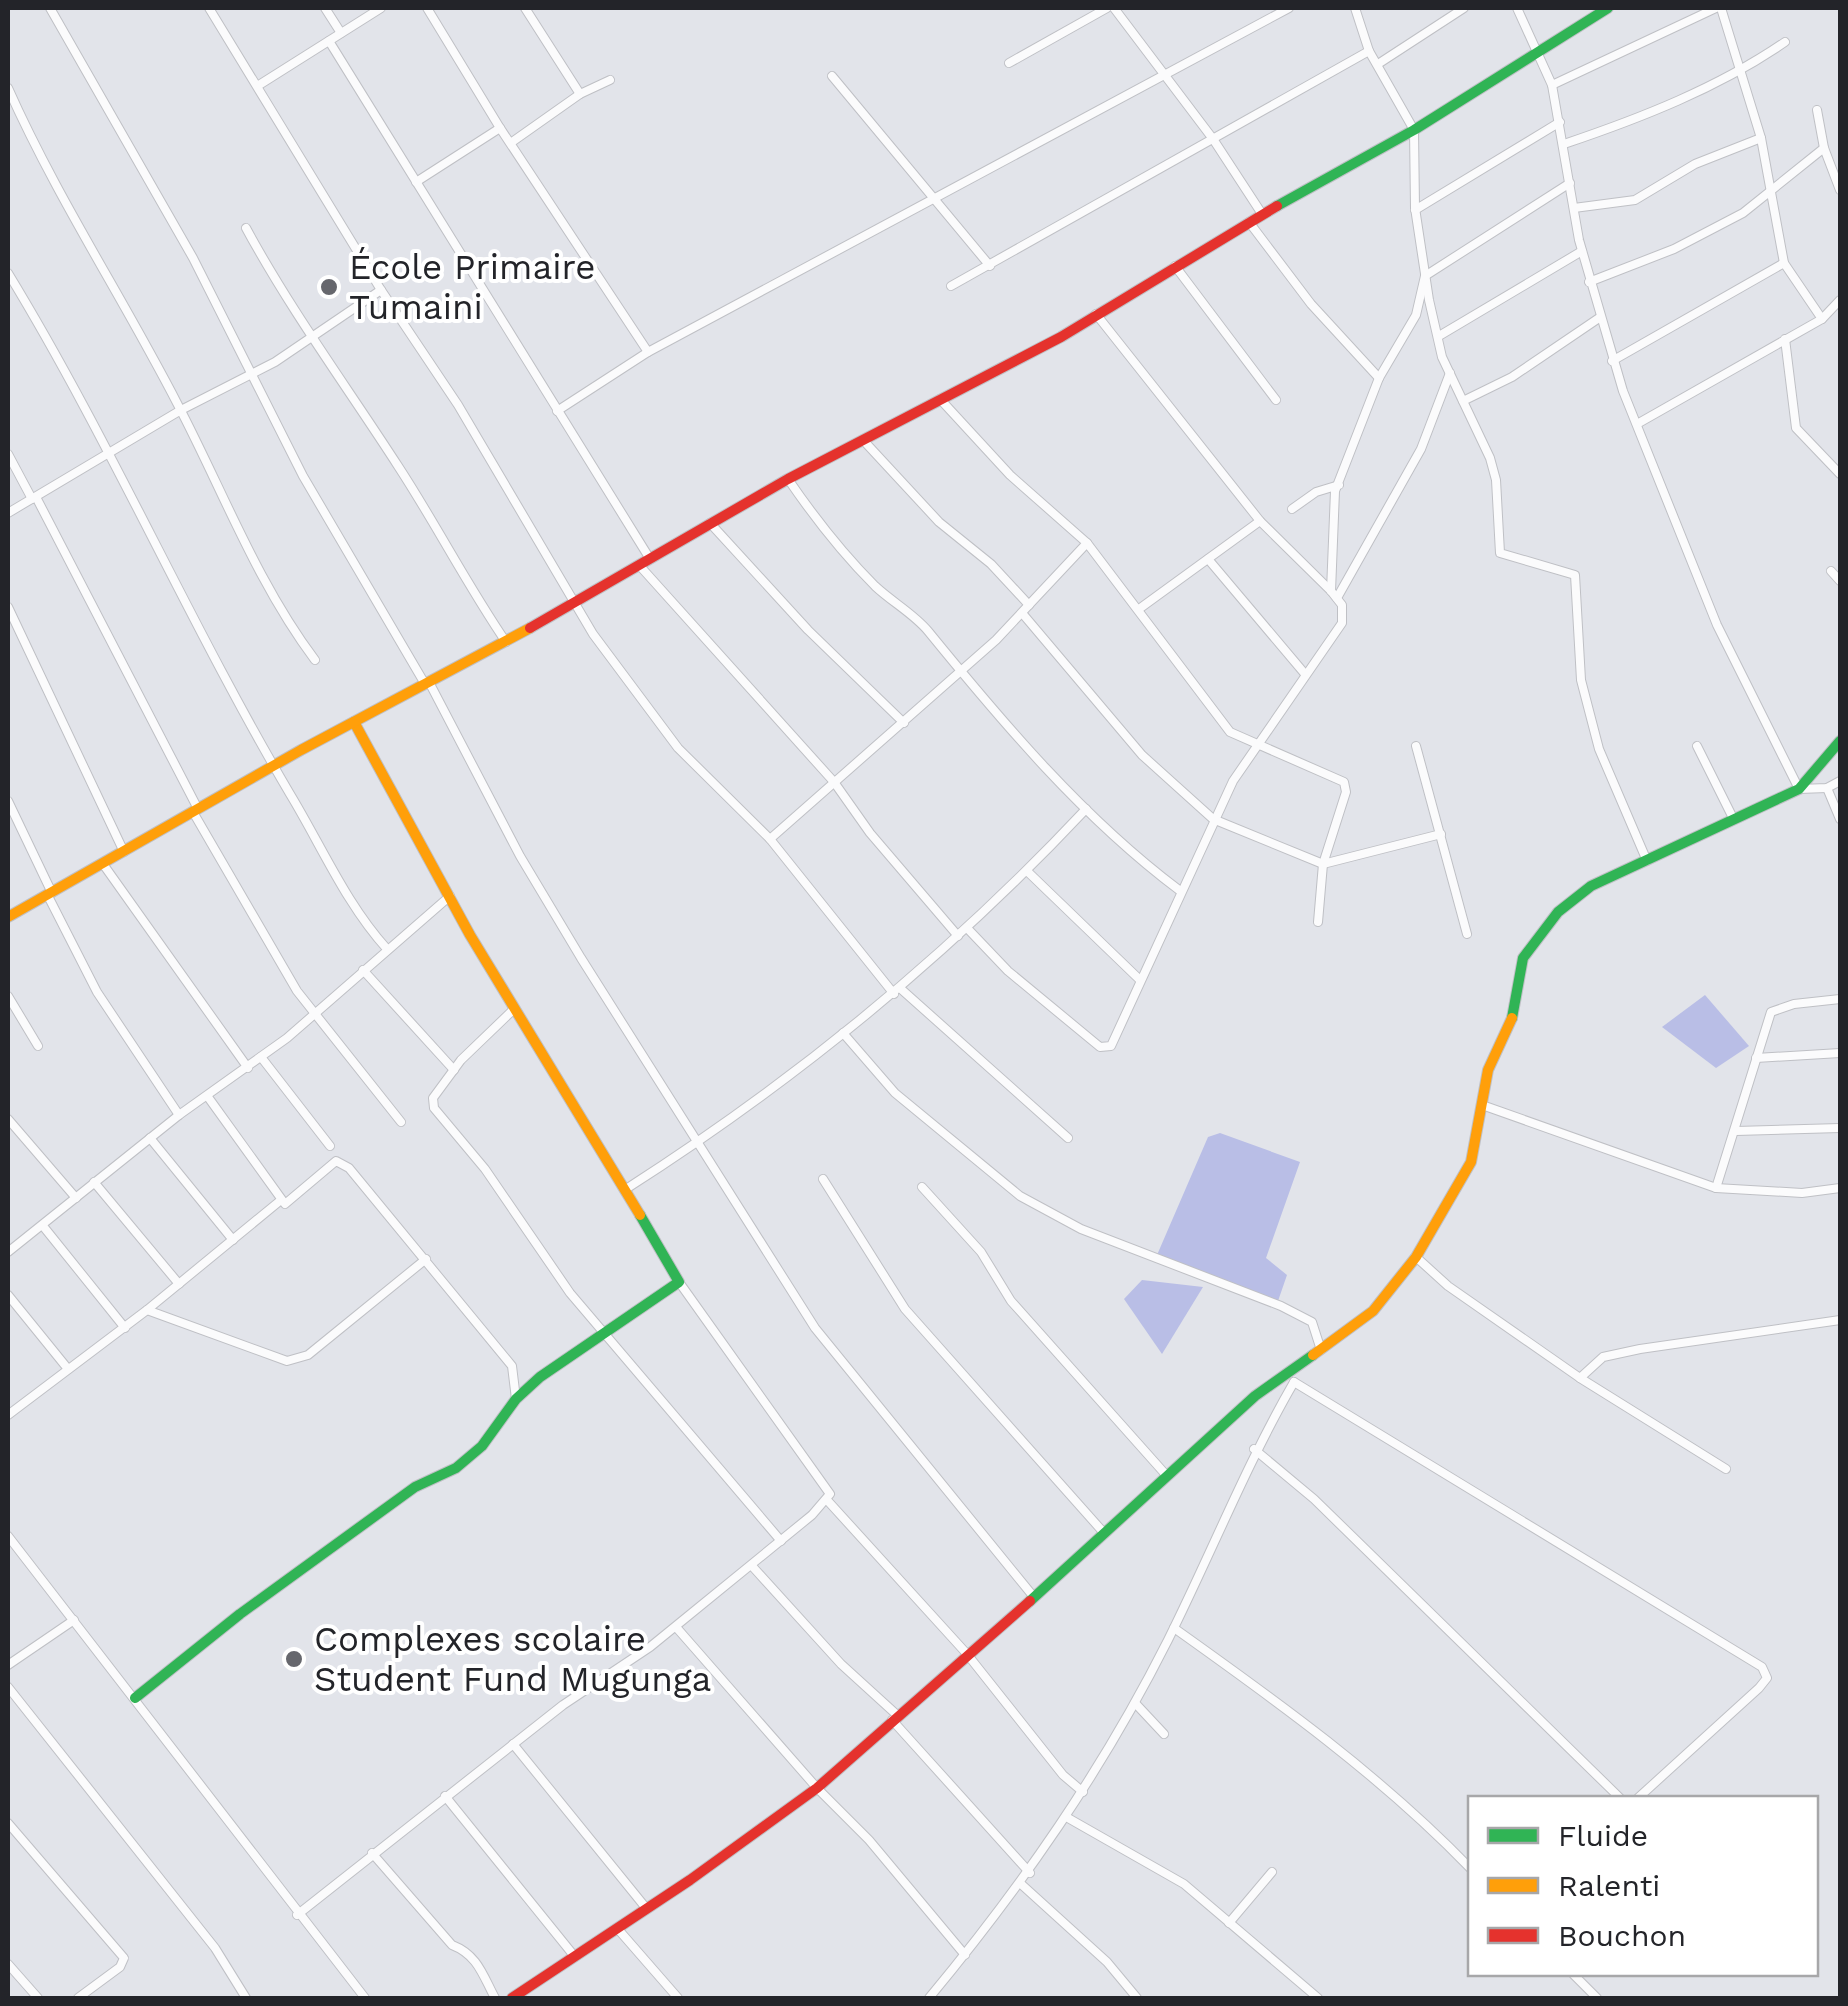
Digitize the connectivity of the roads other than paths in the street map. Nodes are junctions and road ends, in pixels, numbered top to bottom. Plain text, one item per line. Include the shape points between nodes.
1 (50, 8) edge
2 (209, 8) edge
3 (325, 8) edge
4 (381, 8) edge
5 (427, 8) edge
6 (525, 8) edge
7 (1110, 8) edge
8 (1289, 8) edge
9 (1355, 8) edge
10 (1464, 8) edge
11 (1516, 8) edge
12 (1608, 8) edge
13 (1718, 8) edge
14 (341, 33) junction
15 (329, 41) junction
16 (1785, 42) dead end
17 (1369, 50) junction
18 (1539, 52) junction
19 (1008, 63) dead end
20 (1378, 64) junction
21 (1744, 70) junction
22 (1161, 75) junction
23 (832, 76) dead end
24 (610, 80) dead end
25 (1552, 84) junction
26 (259, 85) junction
27 (8, 88) edge
28 (580, 94) junction
29 (1818, 110) dead end
30 (1560, 122) junction
31 (500, 128) junction
32 (1414, 130) junction
33 (1761, 138) junction
34 (1212, 139) junction
35 (512, 142) junction
36 (1564, 144) junction
37 (1824, 148) junction
38 (416, 182) junction
39 (1570, 183) junction
40 (1840, 190) edge
41 (1772, 191) junction
42 (934, 198) junction
43 (1574, 208) junction
44 (1415, 210) junction
45 (1262, 214) junction
46 (1249, 222) junction
47 (246, 228) dead end
48 (1582, 251) junction
49 (1784, 263) junction
50 (990, 266) junction
51 (1174, 266) junction
52 (8, 273) edge
53 (1426, 276) junction
54 (1589, 282) junction
55 (951, 286) dead end
56 (380, 290) junction
57 (1840, 300) edge
58 (1096, 314) junction
59 (1599, 318) junction
60 (1822, 319) junction
61 (1439, 336) junction
62 (311, 338) junction
63 (1785, 339) junction
64 (648, 352) junction
65 (1612, 360) junction
66 (1450, 373) junction
67 (254, 375) junction
68 (1379, 378) junction
69 (940, 399) junction
70 (1276, 400) dead end
71 (1463, 401) junction
72 (181, 410) junction
73 (557, 410) junction
74 (1637, 424) junction
75 (863, 440) junction
76 (8, 454) edge
77 (106, 456) junction
78 (1840, 474) edge
79 (788, 479) junction
80 (1339, 485) junction
81 (34, 498) junction
82 (1292, 509) dead end
83 (8, 513) edge
84 (1260, 521) junction
85 (710, 523) junction
86 (1087, 543) junction
87 (650, 559) junction
88 (1208, 559) junction
89 (639, 565) junction
90 (1831, 571) dead end
91 (1840, 581) edge
92 (1334, 595) junction
93 (576, 601) junction
94 (1029, 605) junction
95 (8, 607) edge
96 (1139, 608) junction
97 (1022, 614) junction
98 (506, 642) junction
99 (316, 660) dead end
100 (963, 671) junction
101 (1305, 674) junction
102 (427, 683) junction
103 (354, 722) junction
104 (904, 723) junction
105 (1840, 741) edge
106 (1254, 746) junction
107 (1416, 746) dead end
108 (1696, 746) dead end
109 (274, 766) junction
110 (1840, 781) edge
111 (834, 782) junction
112 (1798, 788) junction
113 (1827, 788) junction
114 (8, 801) edge
115 (1838, 807) edge
116 (1086, 810) junction
117 (196, 811) junction
118 (1733, 818) junction
119 (1213, 819) junction
120 (1840, 819) edge
121 (1441, 834) junction
122 (770, 839) junction
123 (124, 852) junction
124 (1647, 860) junction
125 (104, 864) junction
126 (1323, 864) junction
127 (1028, 872) junction
128 (1179, 890) junction
129 (50, 894) junction
130 (450, 896) junction
131 (8, 918) edge
132 (1318, 922) dead end
133 (967, 928) junction
134 (1468, 934) dead end
135 (958, 936) junction
136 (387, 949) junction
137 (363, 970) junction
138 (1139, 979) junction
139 (898, 992) junction
140 (8, 996) edge
141 (1840, 999) edge
142 (513, 1010) junction
143 (314, 1015) junction
144 (843, 1033) junction
145 (38, 1046) dead end
146 (1840, 1053) edge
147 (261, 1058) junction
148 (1756, 1058) junction
149 (248, 1068) junction
150 (454, 1070) junction
151 (208, 1097) junction
152 (1482, 1105) junction
153 (179, 1115) junction
154 (8, 1119) edge
155 (401, 1122) dead end
156 (1840, 1128) edge
157 (1736, 1131) junction
158 (150, 1138) junction
159 (1068, 1138) dead end
160 (700, 1142) junction
161 (330, 1146) dead end
162 (823, 1179) dead end
163 (94, 1182) junction
164 (922, 1187) dead end
165 (1716, 1188) junction
166 (1840, 1188) edge
167 (626, 1189) junction
168 (76, 1198) junction
169 (282, 1200) junction
170 (43, 1226) junction
171 (233, 1240) junction
172 (9, 1248) edge
173 (1416, 1257) junction
174 (426, 1259) junction
175 (680, 1282) junction
176 (179, 1284) junction
177 (8, 1295) edge
178 (147, 1310) junction
179 (1840, 1320) edge
180 (124, 1328) junction
181 (603, 1332) junction
182 (1320, 1350) junction
183 (68, 1369) junction
184 (1292, 1377) junction
185 (1580, 1378) junction
186 (516, 1398) junction
187 (8, 1415) edge
188 (1254, 1449) junction
189 (1726, 1469) dead end
190 (1167, 1476) junction
191 (826, 1500) junction
192 (1104, 1533) junction
193 (8, 1536) edge
194 (780, 1541) junction
195 (752, 1566) junction
196 (1033, 1596) junction
197 (74, 1620) junction
198 (676, 1626) junction
199 (1174, 1628) junction
200 (968, 1654) junction
201 (8, 1664) edge
202 (8, 1687) edge
203 (135, 1698) junction
204 (1134, 1703) junction
205 (894, 1718) junction
206 (1164, 1734) dead end
207 (512, 1744) junction
208 (817, 1788) junction
209 (1084, 1792) junction
210 (446, 1796) junction
211 (1618, 1796) edge
212 (1640, 1796) edge
213 (1068, 1818) junction
214 (8, 1823) edge
215 (372, 1853) junction
216 (1468, 1866) edge
217 (1272, 1872) dead end
218 (1030, 1873) junction
219 (1021, 1884) junction
220 (646, 1908) junction
221 (297, 1914) junction
222 (1230, 1923) junction
223 (617, 1928) junction
224 (965, 1954) junction
225 (575, 1957) junction
226 (8, 1964) edge
227 (1575, 1976) edge
228 (240, 1990) junction
229 (33, 1997) edge
230 (78, 1998) edge
231 (228, 1998) edge
232 (246, 1998) edge
233 (365, 1998) edge
234 (495, 1998) edge
235 (512, 1998) edge
236 (678, 1998) edge
237 (928, 1998) edge
238 (1138, 1998) edge
239 (1318, 1998) edge
240 (1598, 1998) edge

1 - 67 street
2 - 26 street
3 - 14 street
4 - 14 street
5 - 31 street
6 - 28 street
7 - 19 street
7 - 22 street
8 - 22 street
9 - 17 street
10 - 20 street
11 - 18 street
12 - 18 street
13 - 21 street
13 - 25 street
14 - 15 street
15 - 26 street
15 - 38 street
16 - 21 street
17 - 20 street
17 - 34 street
18 - 25 street
18 - 32 street
20 - 32 street
21 - 33 street
21 - 36 street
22 - 34 street
22 - 42 street
23 - 42 street
24 - 28 street
25 - 30 street
26 - 56 street
27 - 72 street via 41,163
28 - 35 street
29 - 37 street
30 - 36 street
30 - 44 street
31 - 35 street
31 - 38 street
32 - 44 street
32 - 45 street
33 - 41 street
33 - 43 street via 1694,164 1635,200
34 - 45 street
34 - 50 street
35 - 64 street
36 - 39 street
37 - 40 street
37 - 41 street
38 - 73 street
39 - 43 street
39 - 53 street
41 - 49 street
41 - 54 street via 1674,249
42 - 50 street
42 - 64 street
43 - 48 street
44 - 53 street
45 - 46 street
46 - 51 street
46 - 68 street
47 - 62 street
48 - 54 street
48 - 61 street
49 - 60 street
49 - 65 street
50 - 55 street
51 - 58 street
51 - 70 street
52 - 77 street
53 - 61 street
53 - 68 street via 1416,315
54 - 59 street
56 - 62 street
56 - 93 street via 458,404
57 - 60 street
58 - 69 street
58 - 84 street
59 - 65 street
59 - 71 street via 1512,377
60 - 63 street
61 - 66 street
62 - 67 street
62 - 98 street
63 - 74 street
63 - 78 street via 1796,428
64 - 73 street
65 - 74 street
66 - 71 street
66 - 92 street via 1421,449
67 - 72 street
67 - 102 street via 302,476
68 - 80 street
69 - 75 street
69 - 86 street via 1010,475
71 - 124 street via 1496,480 1500,553 1575,575 1578,582 1586,697 1599,749
72 - 77 street
72 - 99 street via 212,479
73 - 87 street
74 - 112 street via 1722,636
75 - 79 street
75 - 94 street
76 - 81 street
77 - 81 street
77 - 109 street via 135,497 188,614
79 - 85 street
79 - 100 street via 876,588 926,628
80 - 82 street
80 - 92 street
81 - 83 street
81 - 117 street
84 - 88 street
84 - 92 street
85 - 87 street
85 - 104 street
86 - 94 street
86 - 96 street
87 - 89 street
88 - 96 street
88 - 101 street
89 - 93 street
89 - 111 street
90 - 91 street
92 - 101 street via 1342,624
93 - 98 street
93 - 122 street via 678,748
94 - 97 street
95 - 123 street
96 - 106 street via 1219,721
97 - 100 street
97 - 119 street via 1142,755
98 - 102 street
100 - 104 street
100 - 116 street
101 - 106 street
102 - 103 street
102 - 160 street via 520,856
103 - 109 street
103 - 130 street
104 - 111 street
105 - 112 street
106 - 119 street
106 - 126 street via 1344,782
107 - 121 street
108 - 118 street
109 - 117 street
109 - 136 street
110 - 113 street
111 - 122 street
111 - 135 street
112 - 113 street
112 - 118 street
113 - 115 street
114 - 129 street
115 - 120 street
116 - 127 street
116 - 128 street
117 - 123 street
117 - 143 street
118 - 124 street
119 - 126 street
119 - 128 street
121 - 126 street
121 - 134 street
122 - 139 street
123 - 125 street
124 - 152 street via 1574,897 1531,946 1518,970 1511,1022 1492,1056
125 - 129 street
125 - 149 street
126 - 132 street
127 - 133 street
127 - 138 street
128 - 138 street
129 - 131 street
129 - 153 street via 97,992
130 - 136 street
130 - 142 street
133 - 135 street
133 - 138 street via 1100,1047 1111,1046
135 - 139 street
136 - 137 street
137 - 143 street
137 - 150 street
139 - 144 street
139 - 159 street
140 - 145 street
141 - 148 street via 1771,1012
142 - 150 street
142 - 167 street
143 - 147 street
143 - 155 street
144 - 160 street
144 - 182 street via 894,1093 1020,1196 1081,1229 1281,1306 1312,1322
146 - 148 street
147 - 149 street
147 - 161 street
148 - 157 street
149 - 151 street
150 - 181 street via 433,1098 434,1108
151 - 153 street
151 - 169 street
152 - 165 street
152 - 173 street via 1471,1162
153 - 158 street
154 - 168 street
156 - 157 street
157 - 165 street
158 - 163 street
158 - 171 street
160 - 167 street
160 - 196 street via 815,1328
162 - 192 street via 905,1309
163 - 168 street
163 - 176 street
164 - 190 street via 981,1252 1011,1301
165 - 166 street
167 - 175 street
168 - 170 street
169 - 171 street
169 - 174 street via 342,1162
170 - 172 street
170 - 180 street
171 - 176 street
173 - 182 street via 1373,1311
173 - 185 street
174 - 178 street via 308,1355 287,1361
174 - 186 street via 512,1366
175 - 181 street
175 - 191 street via 830,1490
176 - 178 street
177 - 183 street
178 - 180 street
179 - 185 street via 1640,1348 1603,1357
180 - 183 street
181 - 186 street
181 - 194 street
182 - 184 street
183 - 187 street
184 - 188 street
184 - 190 street
184 - 212 street via 1406,1454 1762,1667 1767,1678 1759,1688
185 - 189 street
186 - 203 street via 482,1446 456,1468 416,1487
188 - 199 street
188 - 211 street via 1314,1499
190 - 192 street
191 - 194 street
191 - 200 street
192 - 196 street
193 - 197 street
194 - 195 street
195 - 198 street
195 - 205 street
196 - 200 street
197 - 201 street
197 - 203 street
198 - 207 street
198 - 208 street
199 - 204 street
199 - 216 street via 1294,1714 1425,1821
200 - 205 street
200 - 209 street via 1062,1775
202 - 228 street via 215,1948
203 - 221 street
204 - 206 street
204 - 209 street
205 - 208 street
205 - 218 street
207 - 210 street
207 - 220 street
208 - 220 street
208 - 224 street
209 - 213 street
210 - 215 street
210 - 225 street
213 - 218 street
213 - 222 street via 1184,1884
214 - 230 street via 124,1958
215 - 221 street
215 - 234 street via 452,1944 466,1950
217 - 222 street
218 - 219 street
219 - 224 street
219 - 238 street
220 - 223 street
221 - 233 street
222 - 239 street
223 - 225 street
223 - 236 street
224 - 237 street
225 - 235 street
226 - 229 street
227 - 240 street
228 - 231 street
228 - 232 street

